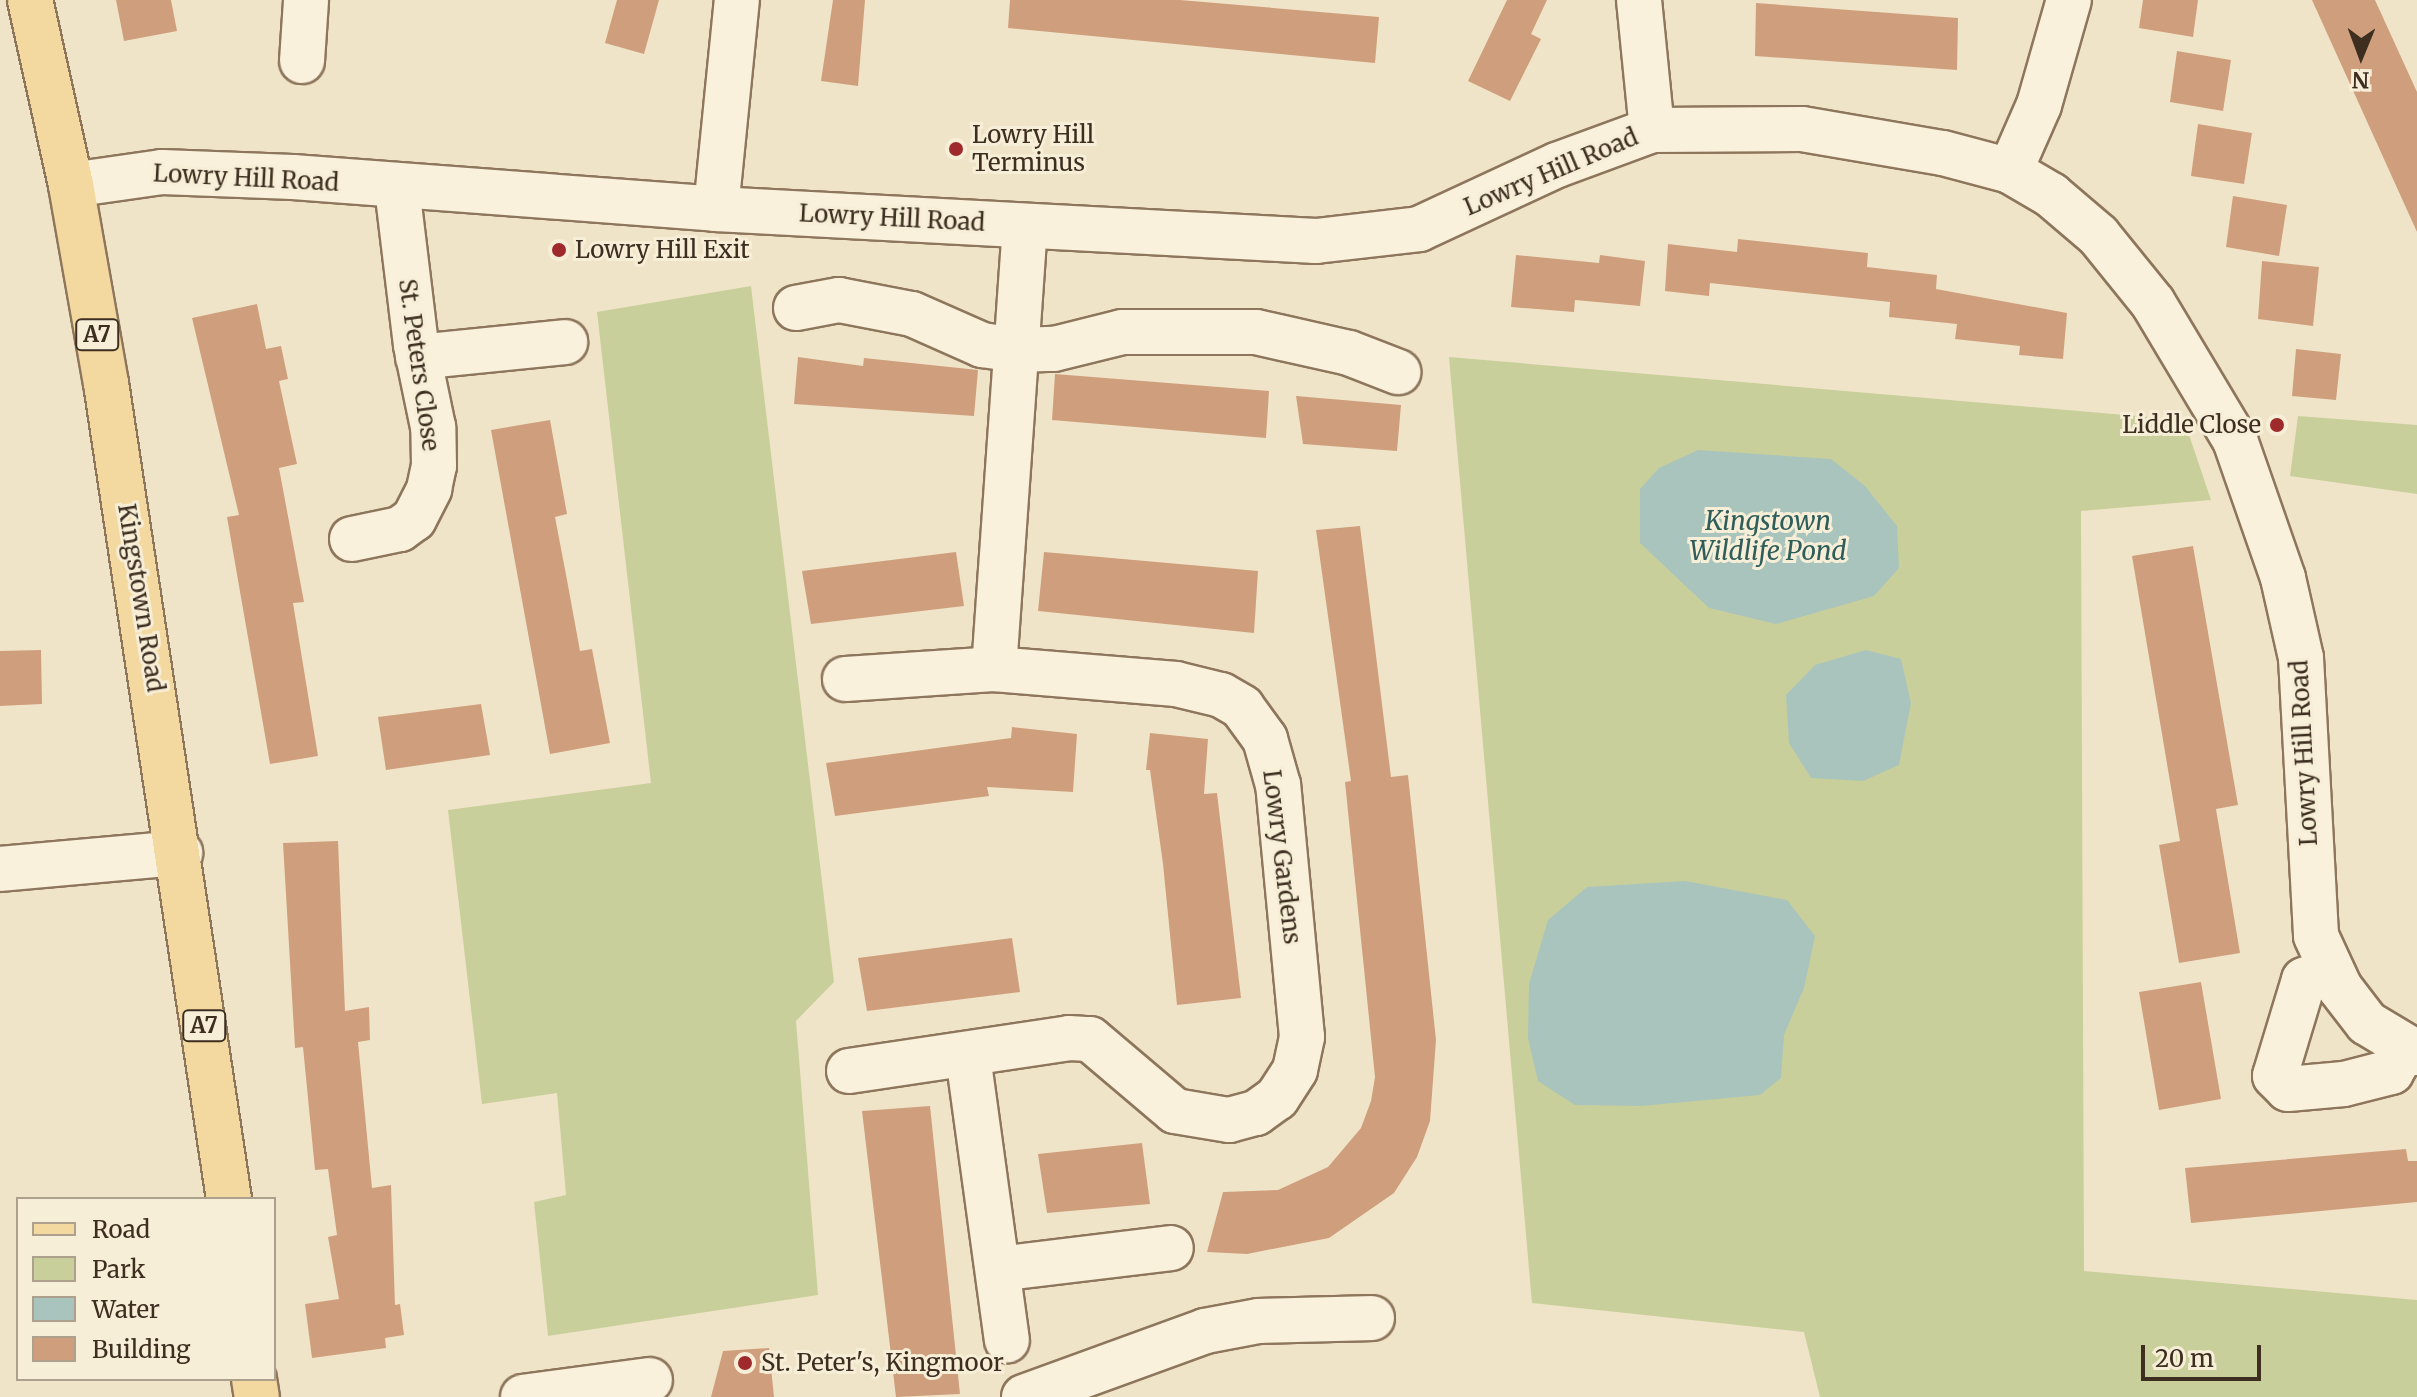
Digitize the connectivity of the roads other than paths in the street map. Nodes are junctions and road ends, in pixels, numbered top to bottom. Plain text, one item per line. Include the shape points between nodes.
1 (30, 0) edge
2 (306, 0) edge
3 (737, 0) edge
4 (1639, 0) edge
5 (2069, 0) edge
6 (302, 61) dead end
7 (1652, 130) junction
8 (2010, 171) junction
9 (71, 185) junction
10 (397, 188) junction
11 (716, 209) junction
12 (1025, 226) junction
13 (796, 308) dead end
14 (565, 342) dead end
15 (1018, 350) junction
16 (418, 357) junction
17 (1398, 372) dead end
18 (352, 539) dead end
19 (994, 669) junction
20 (845, 679) dead end
21 (180, 853) junction
22 (0, 869) edge
23 (2329, 970) junction
24 (2411, 1051) edge
25 (968, 1056) junction
26 (849, 1071) dead end
27 (229, 1197) edge
28 (1171, 1248) dead end
29 (998, 1269) junction
30 (1372, 1318) dead end
31 (1007, 1340) dead end
32 (650, 1380) dead end
33 (523, 1397) edge
34 (1024, 1397) edge

1 - 9 main road, Kingstown Road / A7
2 - 6 street
3 - 11 street
4 - 7 street
5 - 8 street via 2039,105
7 - 8 street, Lowry Hill Road via 1802,129
7 - 12 street, Lowry Hill Road via 1557,165 1419,229 1377,236 1316,241
8 - 23 street, Lowry Hill Road via 2051,195 2098,235 2153,303 2217,406 2260,501 2301,658 2311,906
9 - 10 street, Lowry Hill Road via 162,172
9 - 21 main road, Kingstown Road / A7
10 - 11 street, Lowry Hill Road
10 - 16 street, St. Peters Close
11 - 12 street, Lowry Hill Road
12 - 15 street
13 - 15 street via 839,300 912,314 982,345
14 - 16 street
15 - 17 street via 1054,349 1122,332 1208,329 1256,332 1349,353
15 - 19 street
16 - 18 street, St. Peters Close via 433,427 429,489 414,519 400,529
19 - 20 street, Lowry Gardens
19 - 25 street, Lowry Gardens via 1176,684 1221,695 1242,707 1265,739 1278,785 1302,1037 1295,1070 1277,1098 1256,1113 1229,1120 1175,1111 1090,1039
21 - 22 street
21 - 27 main road, Kingstown Road / A7
23 - 24 street, Lowry Hill Road via 2367,1023
23 - 24 street via 2304,980 2275,1076 2288,1089 2344,1084 2391,1072
25 - 26 street, Lowry Gardens
25 - 29 street
28 - 29 street
29 - 31 street
30 - 34 street via 1259,1321 1205,1331
32 - 33 street

